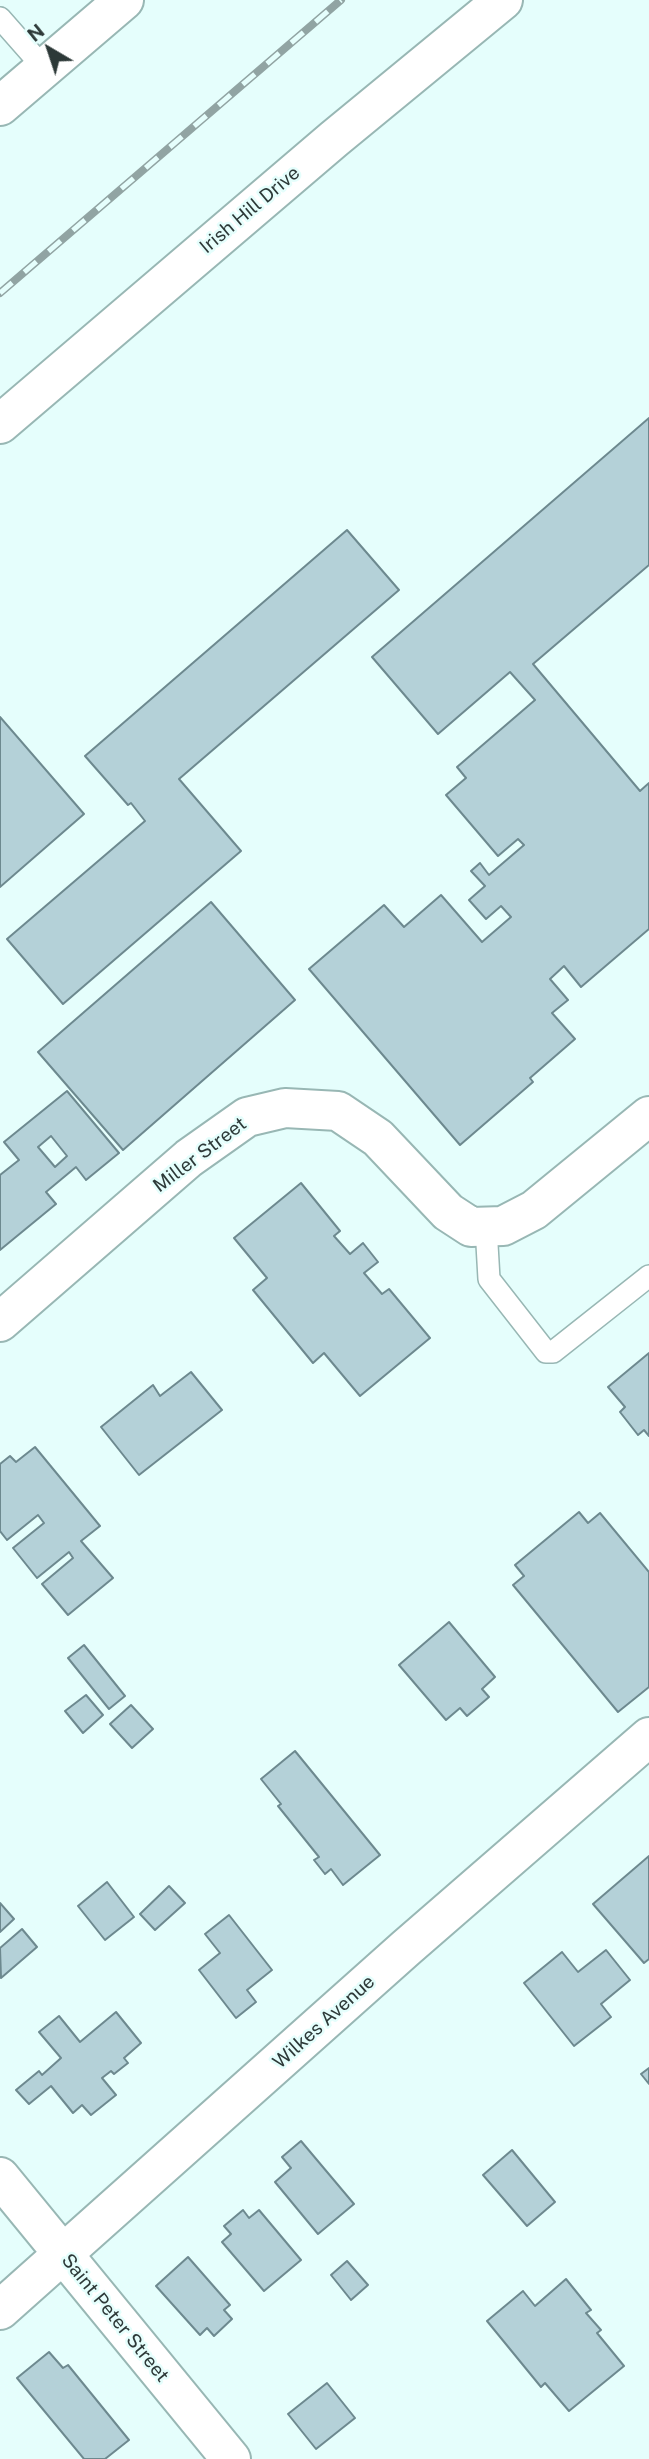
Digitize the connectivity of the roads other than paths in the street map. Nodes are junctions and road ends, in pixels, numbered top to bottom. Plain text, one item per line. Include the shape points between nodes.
1 (124, 0) edge
2 (503, 0) edge
3 (0, 18) edge
4 (44, 68) junction
5 (0, 106) edge
6 (0, 424) edge
7 (649, 1116) edge
8 (486, 1227) junction
9 (649, 1276) edge
10 (0, 1322) edge
11 (649, 1737) edge
12 (0, 2177) edge
13 (64, 2255) junction
14 (0, 2310) edge
15 (230, 2459) edge

1 - 4 street
2 - 6 street, Irish Hill Drive
3 - 4 lane
4 - 5 street
7 - 8 street via 534,1210 503,1226
8 - 9 lane via 489,1279 546,1352 553,1352
8 - 10 street, Miller Street via 471,1227 448,1212 378,1138 338,1111 285,1108 247,1117 189,1158
11 - 13 street, Wilkes Avenue
12 - 13 street, Saint Peter Street
13 - 14 street, Wilkes Avenue
13 - 15 street, Saint Peter Street

